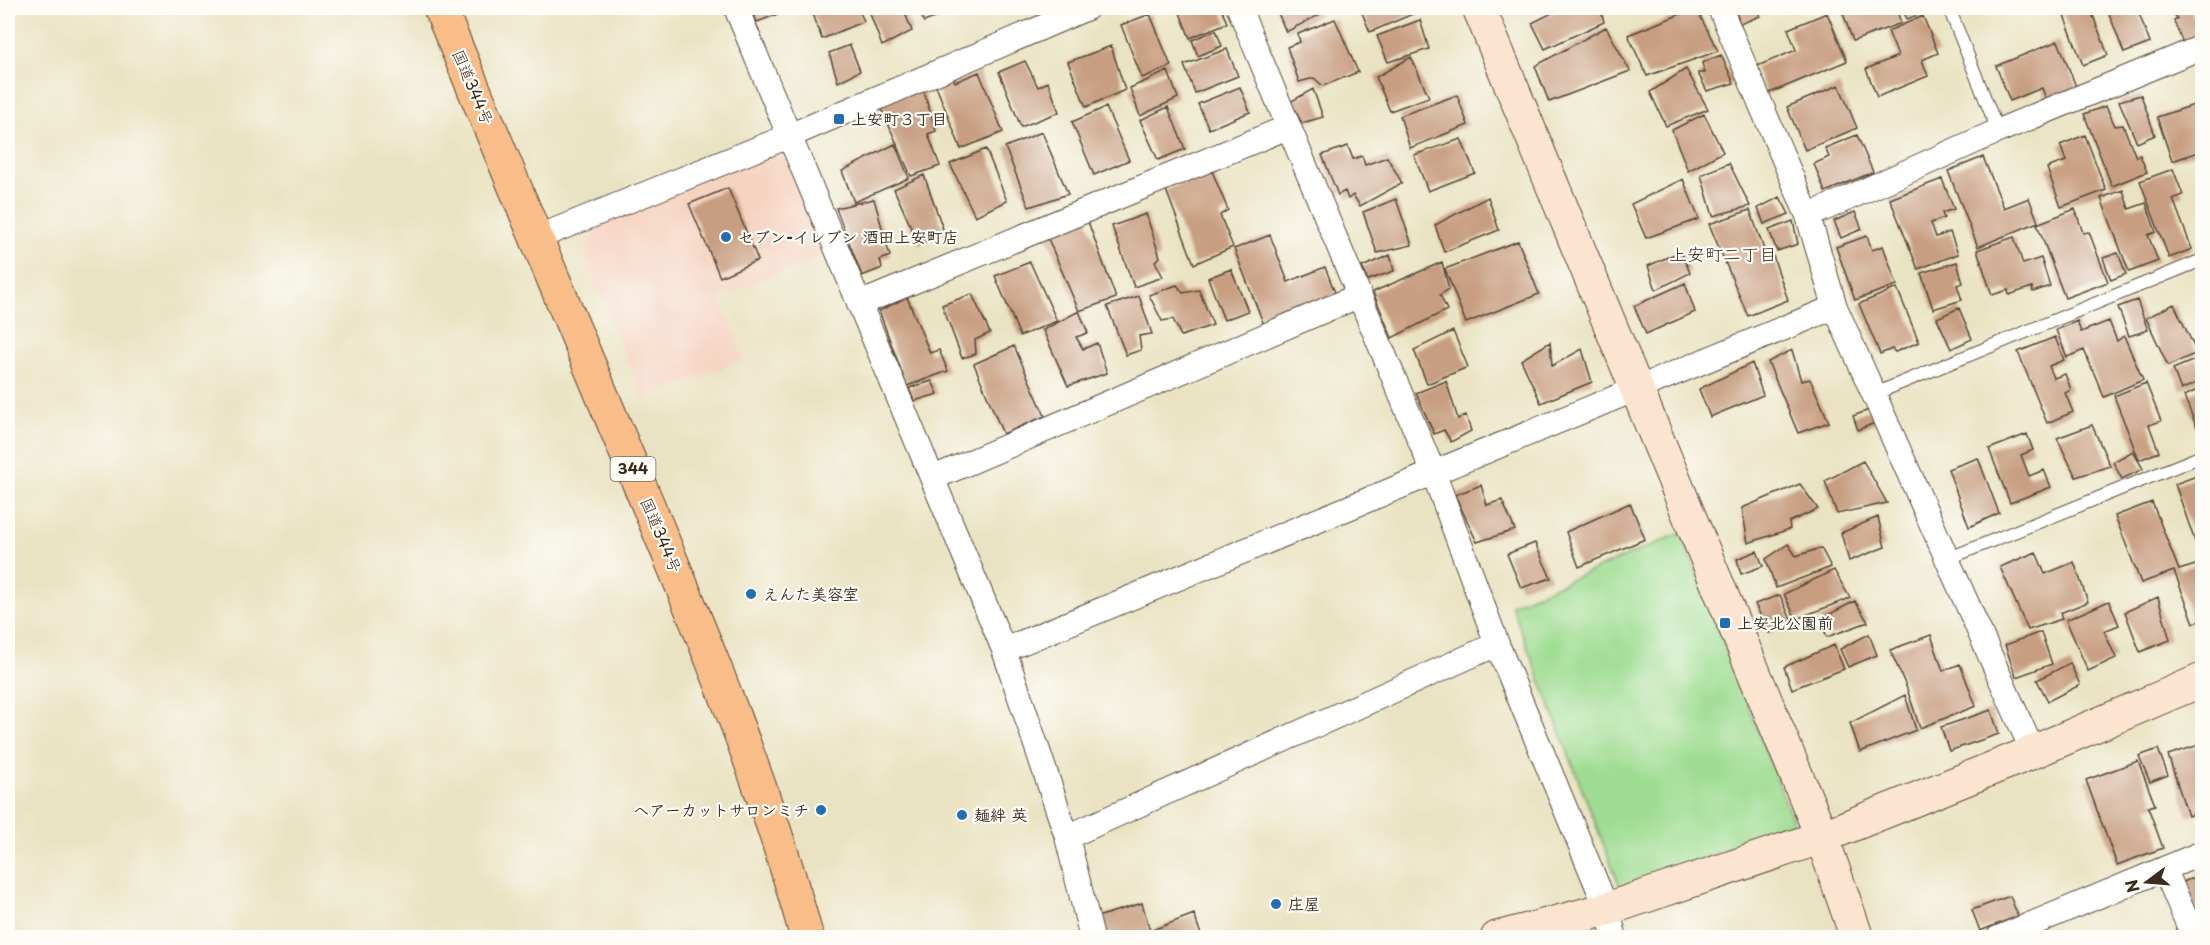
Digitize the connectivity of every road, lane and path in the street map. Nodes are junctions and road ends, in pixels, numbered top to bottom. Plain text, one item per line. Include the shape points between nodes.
1 (440, 8) edge
2 (736, 8) edge
3 (1087, 8) edge
4 (1239, 8) edge
5 (1479, 8) edge
6 (1720, 8) edge
7 (1949, 8) edge
8 (2202, 47) edge
9 (1288, 127) junction
10 (1998, 131) junction
11 (789, 136) junction
12 (1808, 216) junction
13 (536, 238) junction
14 (2202, 260) edge
15 (1358, 296) junction
16 (859, 304) junction
17 (1835, 307) junction
18 (1637, 389) junction
19 (1874, 394) junction
20 (2202, 456) edge
21 (1434, 474) junction
22 (933, 478) junction
23 (1947, 559) junction
24 (1497, 644) junction
25 (1004, 650) junction
26 (2202, 680) edge
27 (2033, 752) junction
28 (1067, 837) junction
29 (1822, 837) junction
30 (2202, 853) edge
31 (2164, 870) junction
32 (1611, 923) edge
33 (807, 938) edge
34 (1092, 938) edge
35 (1497, 938) edge
36 (1857, 938) edge
37 (1998, 938) edge
38 (2194, 938) edge

1 - 13 highway, 国道344号 / 344
2 - 11 street
3 - 11 street
4 - 9 street
5 - 18 street
6 - 12 street
7 - 10 lane
8 - 10 street
9 - 15 street
9 - 16 street
10 - 12 street
11 - 13 street
11 - 16 street
12 - 17 street
13 - 33 highway, 国道344号 / 344 via 700,628 752,765
14 - 19 lane
15 - 21 street
15 - 22 street
16 - 22 street
17 - 18 street
17 - 19 street
18 - 21 street
18 - 29 street
19 - 23 street
20 - 23 lane
21 - 24 street
21 - 25 street
22 - 25 street
23 - 27 street
24 - 28 street
24 - 32 street
25 - 28 street
26 - 27 street
27 - 29 street
28 - 34 street
29 - 32 street
29 - 36 street
30 - 31 street
31 - 37 street
31 - 38 street
32 - 35 street

